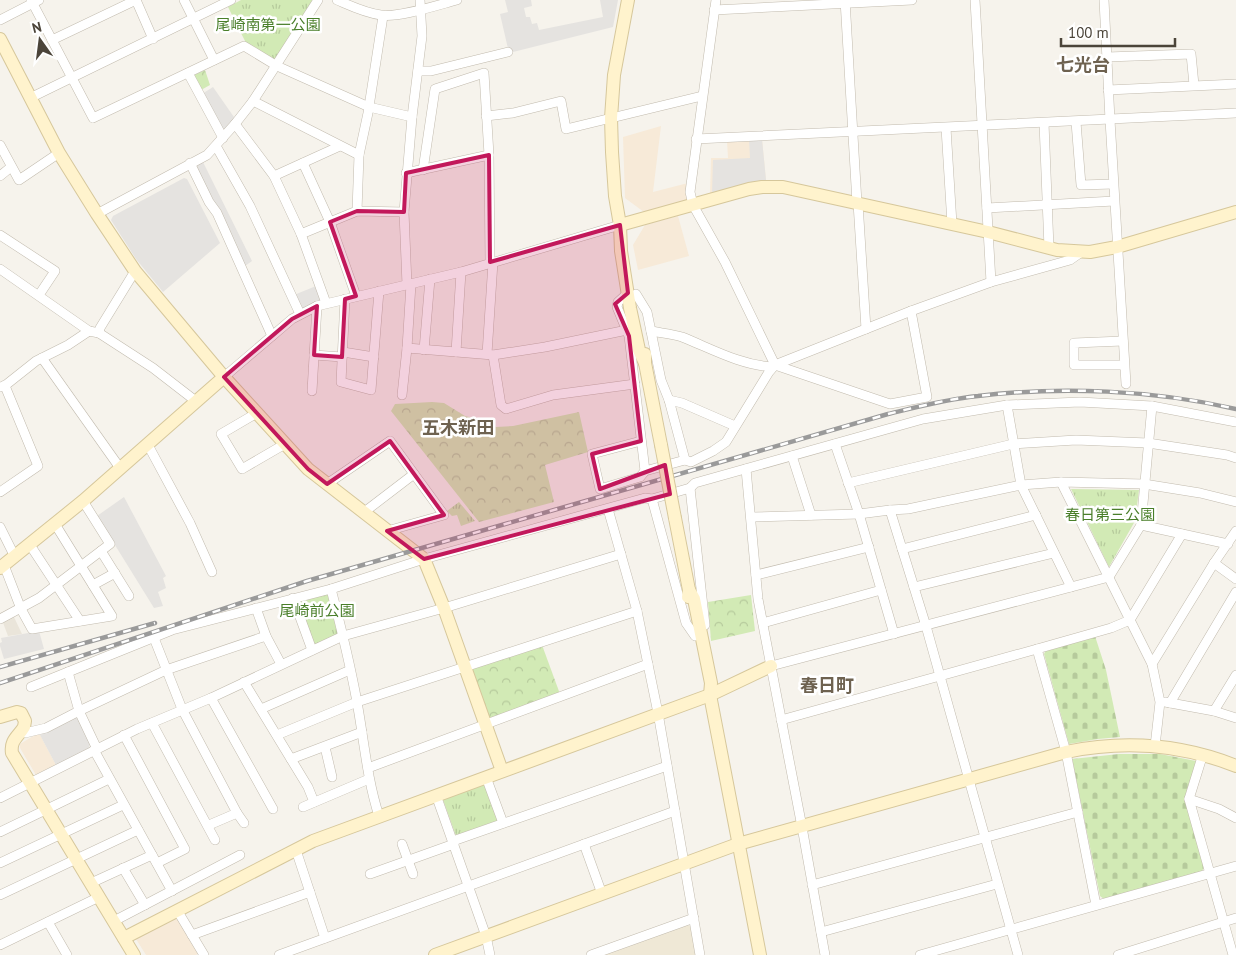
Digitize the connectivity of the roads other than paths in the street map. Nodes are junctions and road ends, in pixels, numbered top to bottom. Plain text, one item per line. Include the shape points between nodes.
1 (184, 0) edge
2 (231, 0) edge
3 (318, 0) edge
4 (337, 0) edge
5 (456, 0) edge
6 (628, 0) edge
7 (716, 0) edge
8 (912, 0) edge
9 (975, 0) edge
10 (1104, 0) edge
11 (34, 1) edge
12 (845, 1) edge
13 (421, 5) edge
14 (714, 10) junction
15 (383, 16) junction
16 (194, 18) junction
17 (0, 20) edge
18 (152, 38) junction
19 (0, 40) edge
20 (52, 40) junction
21 (508, 52) dead end
22 (1107, 57) junction
23 (214, 60) junction
24 (277, 66) junction
25 (418, 71) junction
26 (188, 73) junction
27 (71, 78) junction
28 (1236, 84) edge
29 (1194, 85) junction
30 (1108, 90) junction
31 (702, 96) junction
32 (30, 98) junction
33 (253, 102) junction
34 (369, 107) junction
35 (1236, 113) edge
36 (486, 116) junction
37 (412, 117) junction
38 (611, 118) junction
39 (1110, 120) junction
40 (1076, 122) junction
41 (1044, 123) junction
42 (235, 124) junction
43 (981, 126) junction
44 (946, 128) junction
45 (852, 132) junction
46 (222, 138) junction
47 (696, 139) junction
48 (0, 145) edge
49 (216, 146) junction
50 (340, 146) junction
51 (59, 152) junction
52 (359, 155) junction
53 (489, 155) junction
54 (190, 163) junction
55 (303, 163) junction
56 (11, 167) junction
57 (423, 170) junction
58 (406, 173) junction
59 (0, 176) edge
60 (274, 176) junction
61 (1114, 184) junction
62 (1114, 201) junction
63 (858, 203) junction
64 (693, 205) junction
65 (1047, 205) junction
66 (986, 208) junction
67 (357, 211) junction
68 (404, 212) junction
69 (1236, 212) edge
70 (97, 214) junction
71 (330, 222) junction
72 (952, 224) junction
73 (620, 226) junction
74 (988, 232) junction
75 (0, 234) edge
76 (301, 234) junction
77 (1117, 247) junction
78 (1055, 249) junction
79 (1080, 253) junction
80 (492, 262) junction
81 (1057, 264) junction
82 (0, 269) edge
83 (135, 271) junction
84 (461, 272) junction
85 (430, 279) junction
86 (991, 282) junction
87 (409, 284) junction
88 (379, 291) junction
89 (632, 293) junction
90 (39, 295) junction
91 (356, 296) junction
92 (345, 299) junction
93 (322, 304) junction
94 (911, 311) junction
95 (300, 314) junction
96 (866, 329) junction
97 (626, 330) junction
98 (89, 331) junction
99 (651, 331) junction
100 (99, 334) junction
101 (272, 336) junction
102 (1123, 341) junction
103 (407, 348) junction
104 (424, 350) junction
105 (456, 352) junction
106 (490, 354) junction
107 (314, 355) junction
108 (342, 355) junction
109 (374, 357) junction
110 (42, 358) junction
111 (1124, 365) junction
112 (774, 366) junction
113 (224, 377) junction
114 (636, 384) junction
115 (1126, 384) dead end
116 (2, 386) edge
117 (312, 391) dead end
118 (402, 395) dead end
119 (669, 400) junction
120 (197, 402) junction
121 (1007, 405) junction
122 (1152, 406) junction
123 (257, 413) junction
124 (1236, 422) edge
125 (735, 426) junction
126 (641, 441) junction
127 (1148, 443) junction
128 (285, 444) junction
129 (835, 444) junction
130 (1014, 444) junction
131 (148, 445) junction
132 (792, 456) junction
133 (1236, 458) edge
134 (685, 460) junction
135 (120, 468) junction
136 (746, 469) junction
137 (645, 471) junction
138 (414, 474) junction
139 (1061, 482) junction
140 (848, 483) junction
141 (327, 484) junction
142 (1144, 484) junction
143 (1021, 485) junction
144 (690, 488) junction
145 (0, 492) edge
146 (652, 499) junction
147 (83, 501) junction
148 (1236, 502) edge
149 (608, 509) junction
150 (890, 510) junction
151 (364, 512) junction
152 (859, 514) junction
153 (1036, 515) junction
154 (811, 516) junction
155 (751, 517) junction
156 (55, 524) junction
157 (1141, 525) junction
158 (0, 527) edge
159 (386, 531) junction
160 (1236, 531) edge
161 (1182, 534) junction
162 (1228, 544) junction
163 (30, 545) junction
164 (869, 547) junction
165 (902, 549) junction
166 (101, 551) junction
167 (1054, 553) junction
168 (621, 554) junction
169 (15, 558) junction
170 (424, 559) junction
171 (1214, 563) junction
172 (81, 566) junction
173 (2, 567) edge
174 (212, 572) dead end
175 (115, 573) junction
176 (756, 575) junction
177 (1109, 577) junction
178 (1236, 579) edge
179 (57, 585) junction
180 (93, 585) junction
181 (914, 587) junction
182 (1071, 587) junction
183 (331, 589) junction
184 (882, 590) junction
185 (1236, 592) edge
186 (129, 596) dead end
187 (293, 598) junction
188 (21, 608) junction
189 (256, 608) junction
190 (444, 608) junction
191 (637, 611) junction
192 (0, 619) edge
193 (1130, 620) junction
194 (80, 621) junction
195 (763, 623) junction
196 (926, 626) junction
197 (894, 634) junction
198 (266, 636) junction
199 (343, 636) junction
200 (698, 636) junction
201 (154, 638) junction
202 (1037, 649) junction
203 (312, 650) junction
204 (281, 664) junction
205 (648, 664) junction
206 (1152, 664) junction
207 (464, 666) junction
208 (772, 666) junction
209 (166, 670) junction
210 (350, 670) junction
211 (68, 672) junction
212 (1236, 675) edge
213 (940, 676) junction
214 (244, 682) junction
215 (31, 687) dead end
216 (710, 695) junction
217 (211, 698) junction
218 (357, 702) junction
219 (1160, 702) junction
220 (1170, 703) junction
221 (182, 709) junction
222 (261, 709) junction
223 (79, 710) junction
224 (1214, 711) junction
225 (658, 713) junction
226 (0, 717) edge
227 (1236, 718) edge
228 (781, 720) junction
229 (152, 723) junction
230 (486, 724) junction
231 (22, 732) junction
232 (362, 732) junction
233 (124, 735) junction
234 (277, 735) junction
235 (0, 744) edge
236 (1156, 746) junction
237 (325, 747) junction
238 (96, 749) junction
239 (1066, 752) junction
240 (12, 753) junction
241 (1203, 754) junction
242 (292, 760) junction
243 (667, 766) junction
244 (1236, 766) edge
245 (368, 768) junction
246 (502, 771) junction
247 (332, 777) dead end
248 (486, 777) junction
249 (109, 779) junction
250 (369, 779) junction
251 (968, 780) junction
252 (30, 783) junction
253 (436, 795) junction
254 (0, 798) edge
255 (1189, 799) junction
256 (314, 802) junction
257 (123, 805) junction
258 (304, 807) dead end
259 (273, 809) dead end
260 (46, 810) junction
261 (675, 811) junction
262 (1078, 812) junction
263 (237, 813) junction
264 (379, 816) junction
265 (1236, 818) edge
266 (244, 823) dead end
267 (503, 823) junction
268 (209, 825) junction
269 (802, 827) junction
270 (138, 830) junction
271 (0, 832) edge
272 (61, 834) junction
273 (984, 838) junction
274 (216, 840) dead end
275 (454, 842) junction
276 (402, 844) dead end
277 (584, 844) junction
278 (738, 844) junction
279 (296, 850) junction
280 (240, 855) dead end
281 (76, 859) junction
282 (154, 859) junction
283 (408, 860) junction
284 (0, 863) edge
285 (685, 864) junction
286 (1236, 866) edge
287 (123, 868) junction
288 (1210, 873) junction
289 (370, 874) dead end
290 (413, 874) dead end
291 (90, 883) junction
292 (997, 884) junction
293 (812, 885) junction
294 (468, 886) junction
295 (172, 891) junction
296 (310, 892) junction
297 (602, 894) junction
298 (0, 895) edge
299 (99, 897) junction
300 (145, 905) junction
301 (1096, 905) junction
302 (177, 910) junction
303 (694, 918) junction
304 (1236, 918) edge
305 (114, 921) junction
306 (48, 922) junction
307 (1223, 922) junction
308 (1010, 930) junction
309 (820, 932) junction
310 (192, 935) junction
311 (486, 936) junction
312 (124, 938) junction
313 (325, 938) junction
314 (0, 945) edge
315 (67, 955) edge
316 (134, 955) edge
317 (204, 955) edge
318 (279, 955) edge
319 (435, 955) edge
320 (490, 955) edge
321 (591, 955) edge
322 (700, 955) edge
323 (760, 955) edge
324 (825, 955) edge
325 (920, 955) edge
326 (1018, 955) edge
327 (1118, 955) edge
328 (1233, 955) edge

1 - 16 street
2 - 16 street
3 - 24 street
4 - 15 street
5 - 13 street
6 - 38 street
7 - 14 street
8 - 12 street
9 - 43 street
10 - 22 street
11 - 17 street
11 - 20 street
12 - 14 street
12 - 45 street
13 - 15 street
13 - 25 street
14 - 31 street
15 - 34 street
16 - 18 street
16 - 23 street
18 - 20 street via 136,0
18 - 27 street
19 - 32 street
20 - 27 street
21 - 25 street
22 - 29 street via 1191,54
22 - 30 street
23 - 24 street via 244,46
23 - 26 street
24 - 33 street
24 - 34 street
25 - 37 street
26 - 27 street via 93,118
26 - 46 street
27 - 32 street
28 - 29 street
29 - 30 street
30 - 39 street
31 - 38 street
31 - 47 street
32 - 51 street
33 - 42 street
33 - 50 street
34 - 37 street
34 - 52 street
35 - 39 street
36 - 38 street via 561,100 566,129
36 - 53 street
36 - 57 street via 484,73 435,90
37 - 58 street
38 - 73 street via 613,173
39 - 40 street
39 - 61 street
40 - 41 street
40 - 61 street via 1080,185
41 - 43 street
41 - 65 street
42 - 46 street
42 - 60 street
43 - 44 street
43 - 66 street
44 - 45 street
44 - 72 street
45 - 47 street
45 - 63 street
46 - 49 street
47 - 64 street via 690,186
48 - 56 street
49 - 54 street via 207,155
49 - 95 street via 250,206
50 - 52 street
50 - 55 street
51 - 56 street via 18,180
51 - 70 street
52 - 67 street
53 - 57 street
53 - 80 street
54 - 70 street
54 - 101 street via 217,213
55 - 60 street
55 - 71 street
56 - 59 street
57 - 58 street
58 - 68 street
60 - 76 street
61 - 62 street
62 - 65 street
62 - 77 street
63 - 64 street via 796,188 772,186
63 - 72 street
63 - 96 street
64 - 73 street
64 - 112 street via 725,262
65 - 66 street
65 - 78 street
66 - 74 street
67 - 68 street
67 - 71 street
68 - 87 street
69 - 77 street
70 - 83 street
71 - 76 street
71 - 91 street
72 - 74 street
73 - 80 street
73 - 89 street via 621,250
74 - 78 street
74 - 86 street
75 - 90 street via 55,271
76 - 93 street
77 - 79 street
77 - 102 street
78 - 79 street
78 - 81 street via 1060,259
79 - 81 street
80 - 84 street
80 - 106 street
81 - 86 street
82 - 90 street
83 - 100 street
83 - 113 street
84 - 85 street
84 - 105 street
85 - 87 street
85 - 104 street
86 - 94 street
87 - 88 street
87 - 103 street
88 - 91 street
88 - 109 street
89 - 97 street via 618,302 617,307
89 - 99 street via 647,312
89 - 200 street, bridge via 639,350 645,363 689,590 688,601
90 - 98 street
91 - 92 street
92 - 93 street
92 - 108 street
93 - 95 street
93 - 107 street
94 - 96 street
94 - 112 street via 927,398 890,404
95 - 101 street
96 - 112 street
97 - 106 street via 545,347
97 - 114 street
98 - 100 street
98 - 110 street
99 - 112 street via 679,336 731,359 756,366
99 - 119 street via 661,380
100 - 120 street via 154,368
101 - 113 street
102 - 111 street
102 - 111 street via 1074,343 1074,365
103 - 104 street
103 - 118 street
104 - 105 street
105 - 106 street
106 - 114 street via 501,405 506,409 553,395
107 - 108 street
107 - 117 street
108 - 109 street
108 - 109 street via 341,382 371,390
110 - 116 street
110 - 135 street
111 - 115 street
112 - 125 street
113 - 120 street
113 - 123 street
114 - 126 street
116 - 145 street via 38,466
119 - 125 street
119 - 134 street
120 - 131 street
121 - 122 street via 1080,402
121 - 129 street via 923,419
121 - 130 street
122 - 124 street
122 - 127 street
123 - 128 street
123 - 128 street via 221,434 242,468
125 - 134 street via 726,442 713,451 691,462
126 - 137 street
126 - 137 street via 592,454 600,488 640,477
127 - 130 street via 1076,440
127 - 133 street
127 - 142 street
128 - 141 street
129 - 132 street
129 - 140 street
130 - 140 street
130 - 143 street
131 - 135 street
131 - 174 street
132 - 136 street
132 - 154 street
134 - 137 street
135 - 147 street
136 - 144 street via 695,483
136 - 155 street
138 - 141 street via 390,441
138 - 151 street
138 - 159 street via 444,514
139 - 142 street
139 - 143 street
139 - 177 street
140 - 152 street
141 - 151 street
142 - 148 street
142 - 157 street
143 - 150 street
143 - 153 street
144 - 146 street
144 - 200 street via 705,625
146 - 149 street
146 - 200 street via 686,623
147 - 156 street
147 - 166 street via 110,544
149 - 168 street
149 - 170 street
150 - 152 street
150 - 165 street
151 - 159 street
152 - 154 street
152 - 164 street
153 - 165 street
153 - 167 street
154 - 155 street
155 - 176 street
156 - 163 street
156 - 172 street
157 - 161 street
157 - 177 street
158 - 169 street
159 - 170 street
160 - 162 street
161 - 162 street
161 - 193 street
162 - 171 street
163 - 169 street
163 - 179 street
164 - 176 street
164 - 184 street
165 - 181 street
166 - 172 street
166 - 175 street
167 - 181 street
167 - 182 street
168 - 190 street
168 - 191 street
169 - 173 street
170 - 183 street
170 - 190 street
171 - 178 street
171 - 206 street
172 - 179 street
172 - 180 street
173 - 188 street
175 - 180 street
175 - 186 street
176 - 195 street
177 - 182 street
177 - 193 street
179 - 188 street
179 - 194 street
180 - 194 street via 112,616
181 - 196 street
182 - 196 street
183 - 187 street
183 - 199 street
184 - 195 street
184 - 197 street
185 - 220 street
187 - 189 street
187 - 203 street
188 - 192 street
188 - 194 street via 32,629
189 - 198 street
189 - 201 street via 172,630
190 - 199 street
190 - 207 street
191 - 205 street
191 - 207 street
193 - 202 street
193 - 206 street
195 - 208 street
196 - 197 street
196 - 213 street
197 - 208 street
198 - 204 street
198 - 209 street
199 - 203 street
199 - 210 street
200 - 216 street via 704,685
201 - 209 street
201 - 211 street
202 - 213 street
202 - 239 street
203 - 204 street
204 - 214 street
205 - 225 street
205 - 230 street
206 - 219 street
207 - 218 street
207 - 230 street
208 - 216 street
208 - 228 street
209 - 221 street
209 - 223 street
210 - 218 street
210 - 222 street
211 - 215 street
211 - 223 street
212 - 224 street
213 - 228 street
213 - 251 street
214 - 217 street
214 - 222 street
216 - 225 street
216 - 278 street
217 - 221 street
217 - 259 street
218 - 232 street
218 - 234 street
219 - 220 street
219 - 236 street
220 - 224 street
221 - 229 street
221 - 263 street
222 - 234 street
223 - 231 street via 46,728
223 - 238 street
224 - 227 street
225 - 243 street
225 - 246 street
226 - 231 street via 17,712 21,714 25,722
228 - 269 street
229 - 233 street
229 - 268 street
230 - 245 street
230 - 246 street
231 - 240 street via 13,741
232 - 237 street
232 - 245 street
233 - 238 street
233 - 282 street via 185,849
234 - 242 street
235 - 240 street
236 - 239 street via 1108,746
236 - 241 street
237 - 242 street
237 - 247 street
238 - 249 street
238 - 252 street
239 - 251 street
239 - 262 street
240 - 252 street
241 - 244 street
241 - 255 street
242 - 256 street
243 - 261 street
243 - 267 street
245 - 250 street
246 - 248 street
248 - 253 street
248 - 267 street
249 - 257 street
249 - 260 street
250 - 256 street
250 - 264 street
251 - 269 street
251 - 273 street
252 - 254 street
252 - 260 street
253 - 264 street
253 - 275 street
255 - 265 street
255 - 288 street
256 - 258 street
257 - 270 street
257 - 272 street
260 - 271 street
260 - 272 street
261 - 277 street
261 - 285 street
262 - 273 street
262 - 301 street
263 - 266 street
263 - 268 street
264 - 279 street
267 - 275 street
268 - 274 street
269 - 278 street
269 - 293 street
270 - 281 street
270 - 282 street
272 - 281 street
272 - 284 street
273 - 292 street
273 - 293 street
275 - 283 street
275 - 294 street
276 - 283 street
277 - 294 street
277 - 297 street
278 - 285 street
278 - 323 street
279 - 296 street
279 - 302 street
280 - 295 street
281 - 291 street
281 - 298 street
282 - 287 street
282 - 295 street
283 - 289 street
283 - 290 street
285 - 297 street
285 - 303 street
286 - 288 street
287 - 291 street
287 - 300 street
288 - 301 street
288 - 307 street
291 - 299 street
292 - 308 street
292 - 309 street
293 - 309 street
294 - 311 street
294 - 313 street
295 - 300 street
296 - 310 street
296 - 313 street
297 - 311 street
299 - 305 street
299 - 306 street
300 - 305 street
301 - 308 street
302 - 310 street
302 - 312 street
303 - 321 street
303 - 322 street
304 - 307 street
305 - 312 street
306 - 314 street
306 - 315 street
307 - 327 street
307 - 328 street
308 - 325 street
308 - 326 street
309 - 324 street
310 - 317 street
311 - 319 street
311 - 320 street
312 - 316 street
313 - 318 street

